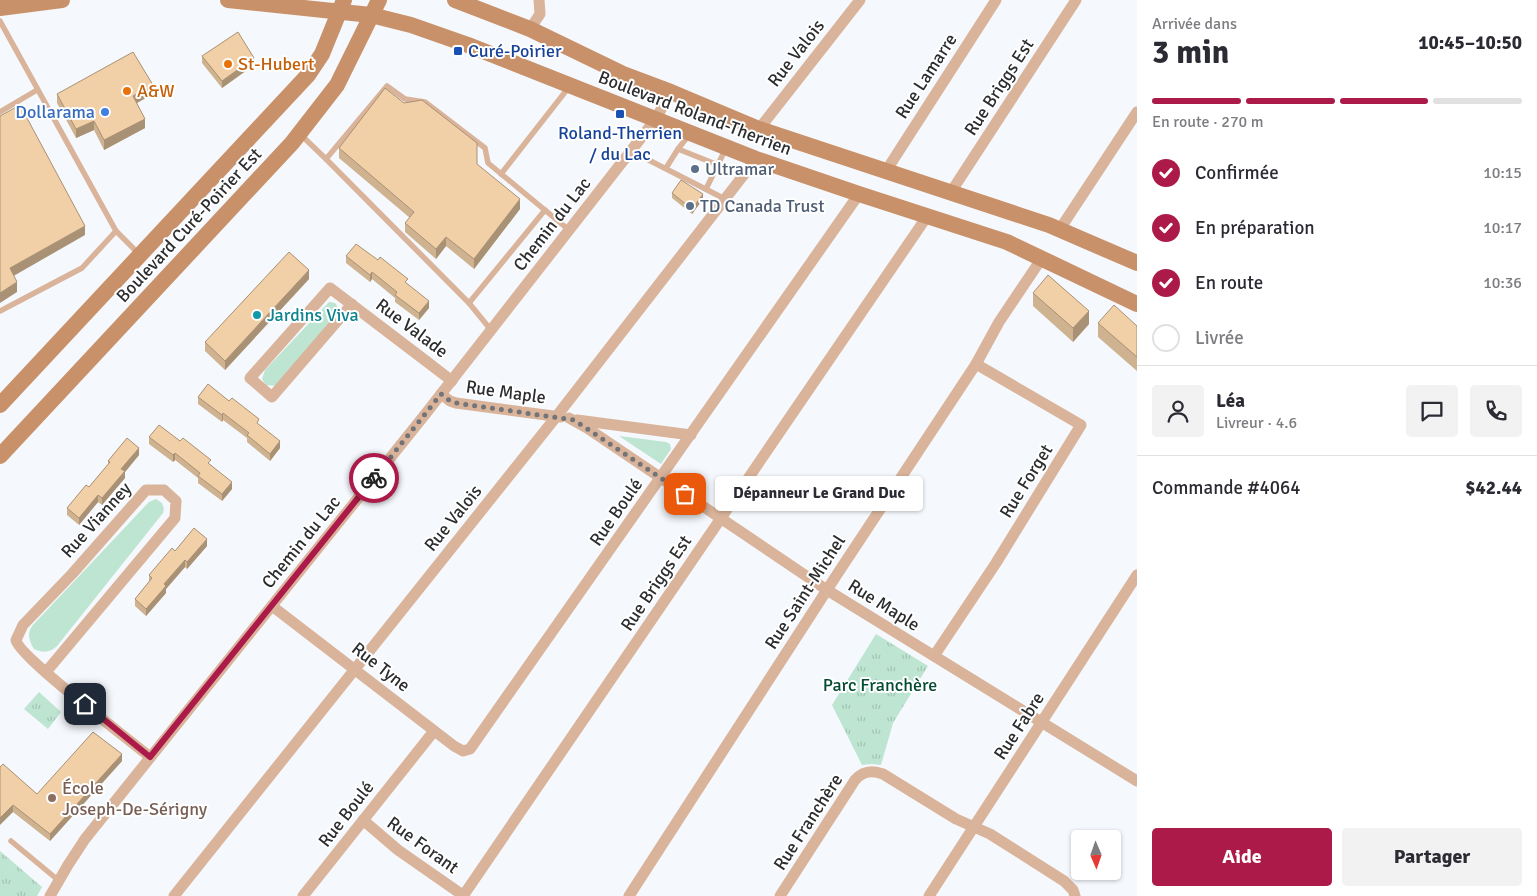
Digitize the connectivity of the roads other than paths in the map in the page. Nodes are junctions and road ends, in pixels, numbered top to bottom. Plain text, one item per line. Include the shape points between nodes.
1 (62, 0) edge
2 (228, 0) edge
3 (378, 0) edge
4 (454, 0) edge
5 (539, 0) edge
6 (860, 0) edge
7 (996, 0) edge
8 (1076, 0) edge
9 (342, 6) edge
10 (0, 8) edge
11 (372, 16) junction
12 (0, 21) edge
13 (530, 29) junction
14 (569, 86) junction
15 (37, 90) junction
16 (671, 92) junction
17 (0, 112) edge
18 (1137, 112) edge
19 (655, 120) junction
20 (759, 129) junction
21 (690, 133) junction
22 (300, 134) junction
23 (726, 147) junction
24 (678, 149) junction
25 (632, 150) junction
26 (326, 159) junction
27 (756, 159) junction
28 (718, 165) junction
29 (666, 168) junction
30 (886, 171) junction
31 (501, 174) junction
32 (706, 189) junction
33 (951, 192) junction
34 (859, 194) junction
35 (725, 199) junction
36 (545, 210) junction
37 (928, 215) junction
38 (569, 230) junction
39 (1060, 230) junction
40 (116, 231) junction
41 (139, 257) junction
42 (1042, 258) junction
43 (1137, 262) edge
44 (470, 303) junction
45 (352, 304) junction
46 (1137, 304) edge
47 (0, 310) edge
48 (491, 330) junction
49 (976, 364) junction
50 (452, 380) junction
51 (441, 394) junction
52 (0, 405) edge
53 (556, 417) junction
54 (569, 418) junction
55 (691, 435) junction
56 (0, 456) edge
57 (661, 478) junction
58 (721, 518) junction
59 (1137, 575) edge
60 (827, 590) junction
61 (272, 606) junction
62 (934, 656) junction
63 (355, 669) junction
64 (46, 672) junction
65 (1041, 722) junction
66 (434, 731) junction
67 (470, 750) joint
68 (150, 757) junction
69 (1137, 781) edge
70 (363, 820) junction
71 (974, 827) junction
72 (10, 841) dead end
73 (58, 880) junction
74 (50, 896) edge
75 (174, 896) edge
76 (303, 896) edge
77 (463, 896) edge
78 (629, 896) edge
79 (780, 896) edge
80 (929, 896) edge
81 (1074, 896) edge

1 - 10 main road
2 - 9 main road, Boulevard Roland-Therrien
3 - 11 main road, Boulevard Curé-Poirier Est
4 - 13 main road, Boulevard Roland-Therrien
5 - 13 street via 540,14
6 - 20 street, Rue Valois
7 - 30 street, Rue Lamarre
8 - 33 street, Rue Briggs Est
9 - 11 main road, Boulevard Roland-Therrien
9 - 41 main road, Boulevard Curé-Poirier Est via 322,54 308,75
11 - 14 main road, Boulevard Roland-Therrien via 411,25 468,45
11 - 22 main road, Boulevard Curé-Poirier Est via 337,85
12 - 15 lane
13 - 16 main road, Boulevard Roland-Therrien via 623,74
14 - 19 main road, Boulevard Roland-Therrien
14 - 31 lane
15 - 17 lane
15 - 40 lane
16 - 19 street, Chemin du Lac
16 - 20 main road, Boulevard Roland-Therrien
18 - 39 street
19 - 21 main road, Boulevard Roland-Therrien
19 - 25 street, Chemin du Lac
20 - 30 main road, Boulevard Roland-Therrien
21 - 23 main road, Boulevard Roland-Therrien
21 - 24 lane
22 - 26 lane
22 - 56 main road, Boulevard Curé-Poirier Est
23 - 27 main road, Boulevard Roland-Therrien
23 - 28 lane
24 - 28 lane
24 - 29 lane
25 - 29 lane
25 - 38 street, Chemin du Lac
26 - 31 lane via 387,86 405,99 425,102 485,148 488,164
26 - 44 lane
27 - 34 main road, Boulevard Roland-Therrien
27 - 35 street, Rue Valois
28 - 32 lane
29 - 32 lane
30 - 33 main road, Boulevard Roland-Therrien
31 - 36 lane
32 - 35 lane
33 - 39 main road, Boulevard Roland-Therrien
34 - 37 main road, Boulevard Roland-Therrien
34 - 55 street, Rue Boulé
35 - 53 street, Rue Valois
36 - 38 lane
36 - 44 lane
37 - 42 main road, Boulevard Roland-Therrien via 1007,242
37 - 58 street, Rue Briggs Est
38 - 48 street, Chemin du Lac
39 - 43 main road, Boulevard Roland-Therrien
40 - 41 lane
40 - 47 lane via 82,268
41 - 52 main road, Boulevard Curé-Poirier Est
42 - 46 main road, Boulevard Roland-Therrien
42 - 49 street, Rue Saint-Michel via 999,322
44 - 48 lane
45 - 45 street, Rue Valade via 330,288 250,378 272,397
45 - 50 street, Rue Valade
48 - 50 street, Chemin du Lac
49 - 60 street, Rue Saint-Michel
49 - 62 street, Rue Forget via 1081,425
50 - 51 street, Chemin du Lac
51 - 53 street, Rue Maple via 456,403
51 - 61 street, Chemin du Lac
53 - 54 street, Rue Maple
53 - 63 street, Rue Valois
54 - 55 street, Rue Maple
54 - 57 street, Rue Maple
55 - 57 street, Rue Boulé
57 - 58 street, Rue Maple
57 - 67 street, Rue Boulé
58 - 60 street, Rue Maple
58 - 77 street, Rue Briggs Est
59 - 65 street, Rue Fabre
60 - 62 street, Rue Maple
60 - 78 street, Rue Saint-Michel
61 - 63 street, Rue Tyne
61 - 68 street, Chemin du Lac
62 - 65 street, Rue Maple
63 - 66 street, Rue Tyne
63 - 75 street, Rue Valois
64 - 64 street, Rue Vianney via 18,646 19,631 146,490 164,490 176,501 175,518
64 - 68 street, Rue Vianney
65 - 69 street, Rue Maple
65 - 71 street, Rue Fabre
66 - 67 street, Rue Tyne via 460,750
66 - 70 street, Rue Boulé
68 - 73 street, Chemin du Lac via 85,839
70 - 76 street, Rue Boulé
70 - 77 street, Rue Forant via 398,850
71 - 79 street, Rue Franchère via 883,774 866,772 852,784
71 - 80 street, Rue Fabre
71 - 81 street, Rue Franchère via 1064,881
72 - 73 lane
73 - 74 street, Chemin du Lac

